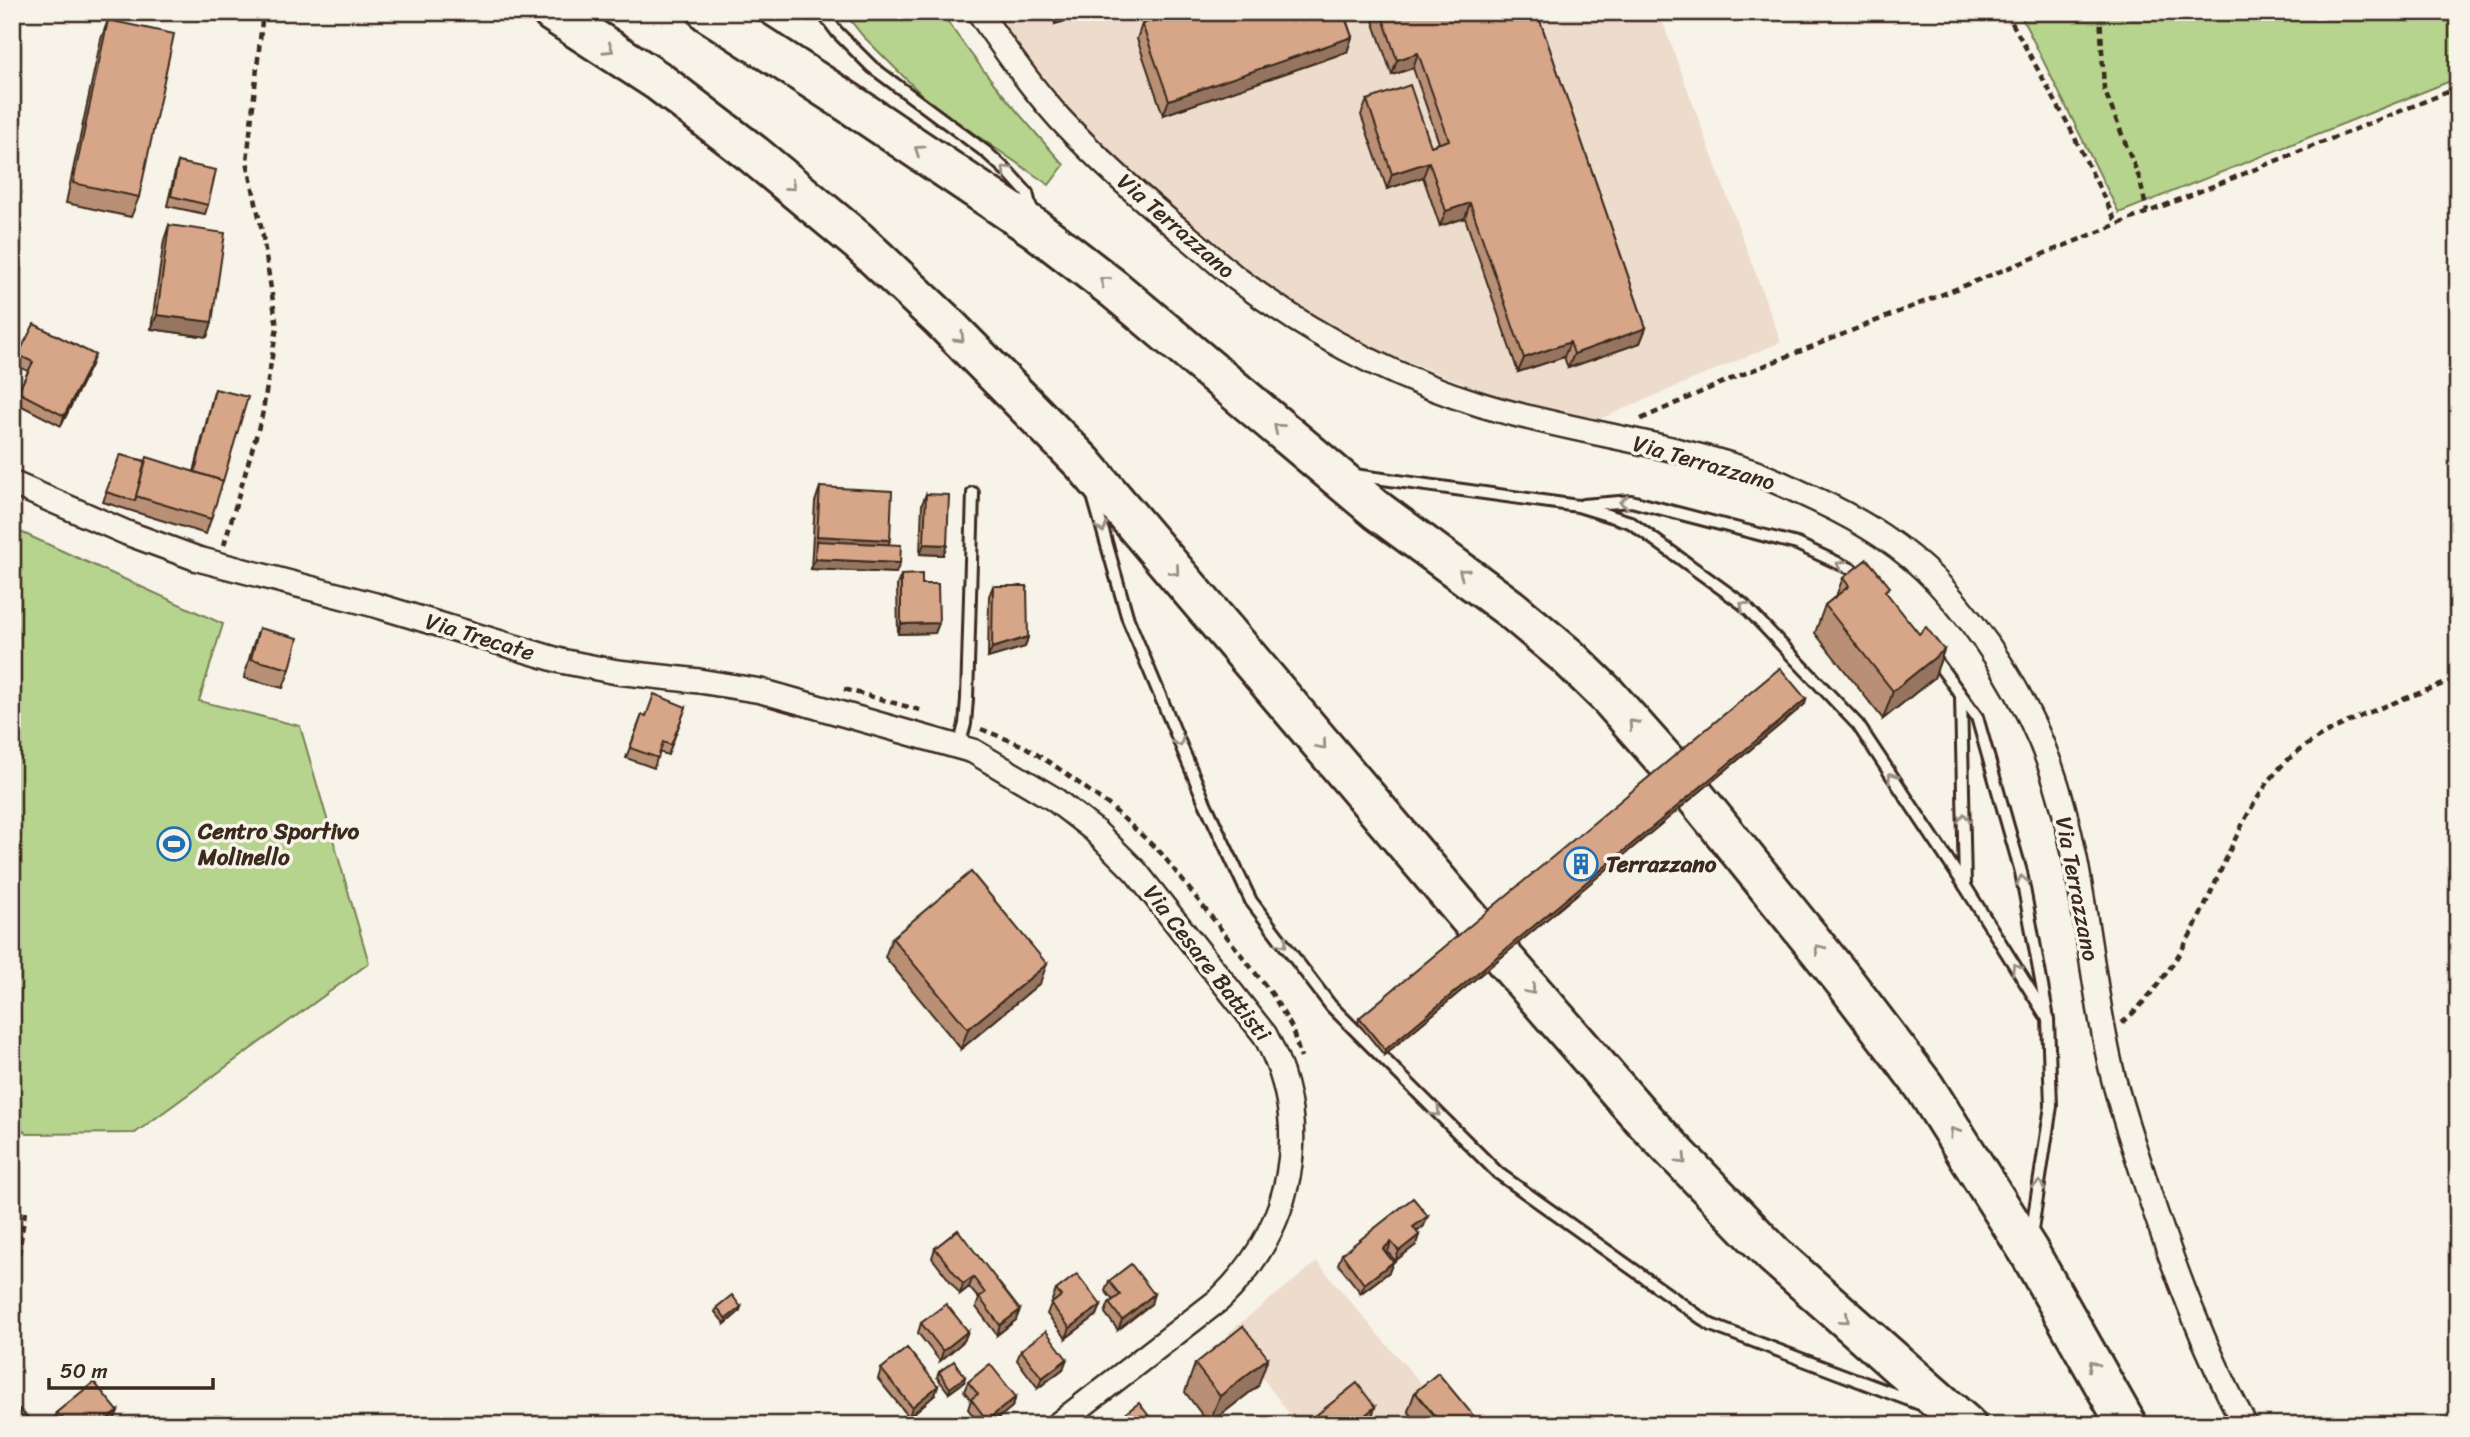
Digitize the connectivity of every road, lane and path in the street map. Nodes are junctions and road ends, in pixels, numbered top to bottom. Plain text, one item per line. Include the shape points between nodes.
1 (263, 12) edge
2 (552, 12) edge
3 (708, 12) edge
4 (822, 12) edge
5 (979, 12) edge
6 (2006, 12) edge
7 (2100, 12) edge
8 (2458, 88) edge
9 (2147, 212) junction
10 (2117, 224) junction
11 (1036, 229) junction
12 (1606, 435) junction
13 (1083, 463) junction
14 (1330, 472) junction
15 (12, 483) edge
16 (973, 493) dead end
17 (1578, 506) junction
18 (225, 544) dead end
19 (1870, 587) edge
20 (1923, 643) edge
21 (2458, 678) edge
22 (839, 688) dead end
23 (1961, 695) junction
24 (962, 736) junction
25 (1965, 886) junction
26 (2137, 1010) dead end
27 (2048, 1019) junction
28 (1302, 1059) dead end
29 (25, 1212) dead end
30 (2029, 1252) junction
31 (12, 1302) edge
32 (12, 1420) edge
33 (1964, 1422) edge
34 (17, 1425) edge
35 (1056, 1425) edge
36 (2126, 1425) edge
37 (2245, 1425) edge

1 - 18 path via 247,161 277,327 262,416
2 -> 13 highway via 658,81 858,241
11 -> 3 highway
11 -> 4 lane via 1027,193 1009,173 872,67
5 - 12 street, Via Terrazzano via 1058,117 1138,197 1281,310 1331,341 1447,394
6 - 10 path
7 - 9 path via 2105,89 2140,180
8 - 9 path
9 - 10 path
10 - 12 path via 1726,381
14 -> 11 highway via 1115,289
12 - 37 street, Via Terrazzano via 1756,473 1858,520 1903,550 1937,581 2009,676 2051,766 2066,822 2110,1062 2141,1168 2174,1267 2221,1381
13 -> 33 highway via 1644,1121 1774,1255
13 -> 33 lane via 1128,619 1205,803 1251,901 1331,1006 1498,1173 1711,1325
14 - 17 lane
30 -> 14 highway via 1924,1086 1678,775 1607,695 1511,608
15 - 24 street, Via Trecate via 198,559 375,605 561,662 761,691
16 - 24 lane
19 -> 17 lane via 1851,569 1797,544 1631,501
25 -> 17 lane via 1858,725 1743,604 1630,522
20 - 23 lane
21 - 26 path via 2335,728 2278,769 2242,826 2179,953
22 - 24 path
25 -> 23 lane
27 -> 23 lane via 2021,872 1977,717
24 - 28 path via 990,732 1024,746 1110,806 1161,853 1272,994 1291,1026
24 - 35 street, Via Cesare Battisti via 1094,830 1136,872 1265,1035 1291,1117 1286,1191 1271,1230 1246,1270 1220,1298
27 -> 25 lane
30 -> 27 lane via 2051,1106
29 - 31 path
36 -> 30 highway
32 - 34 street

